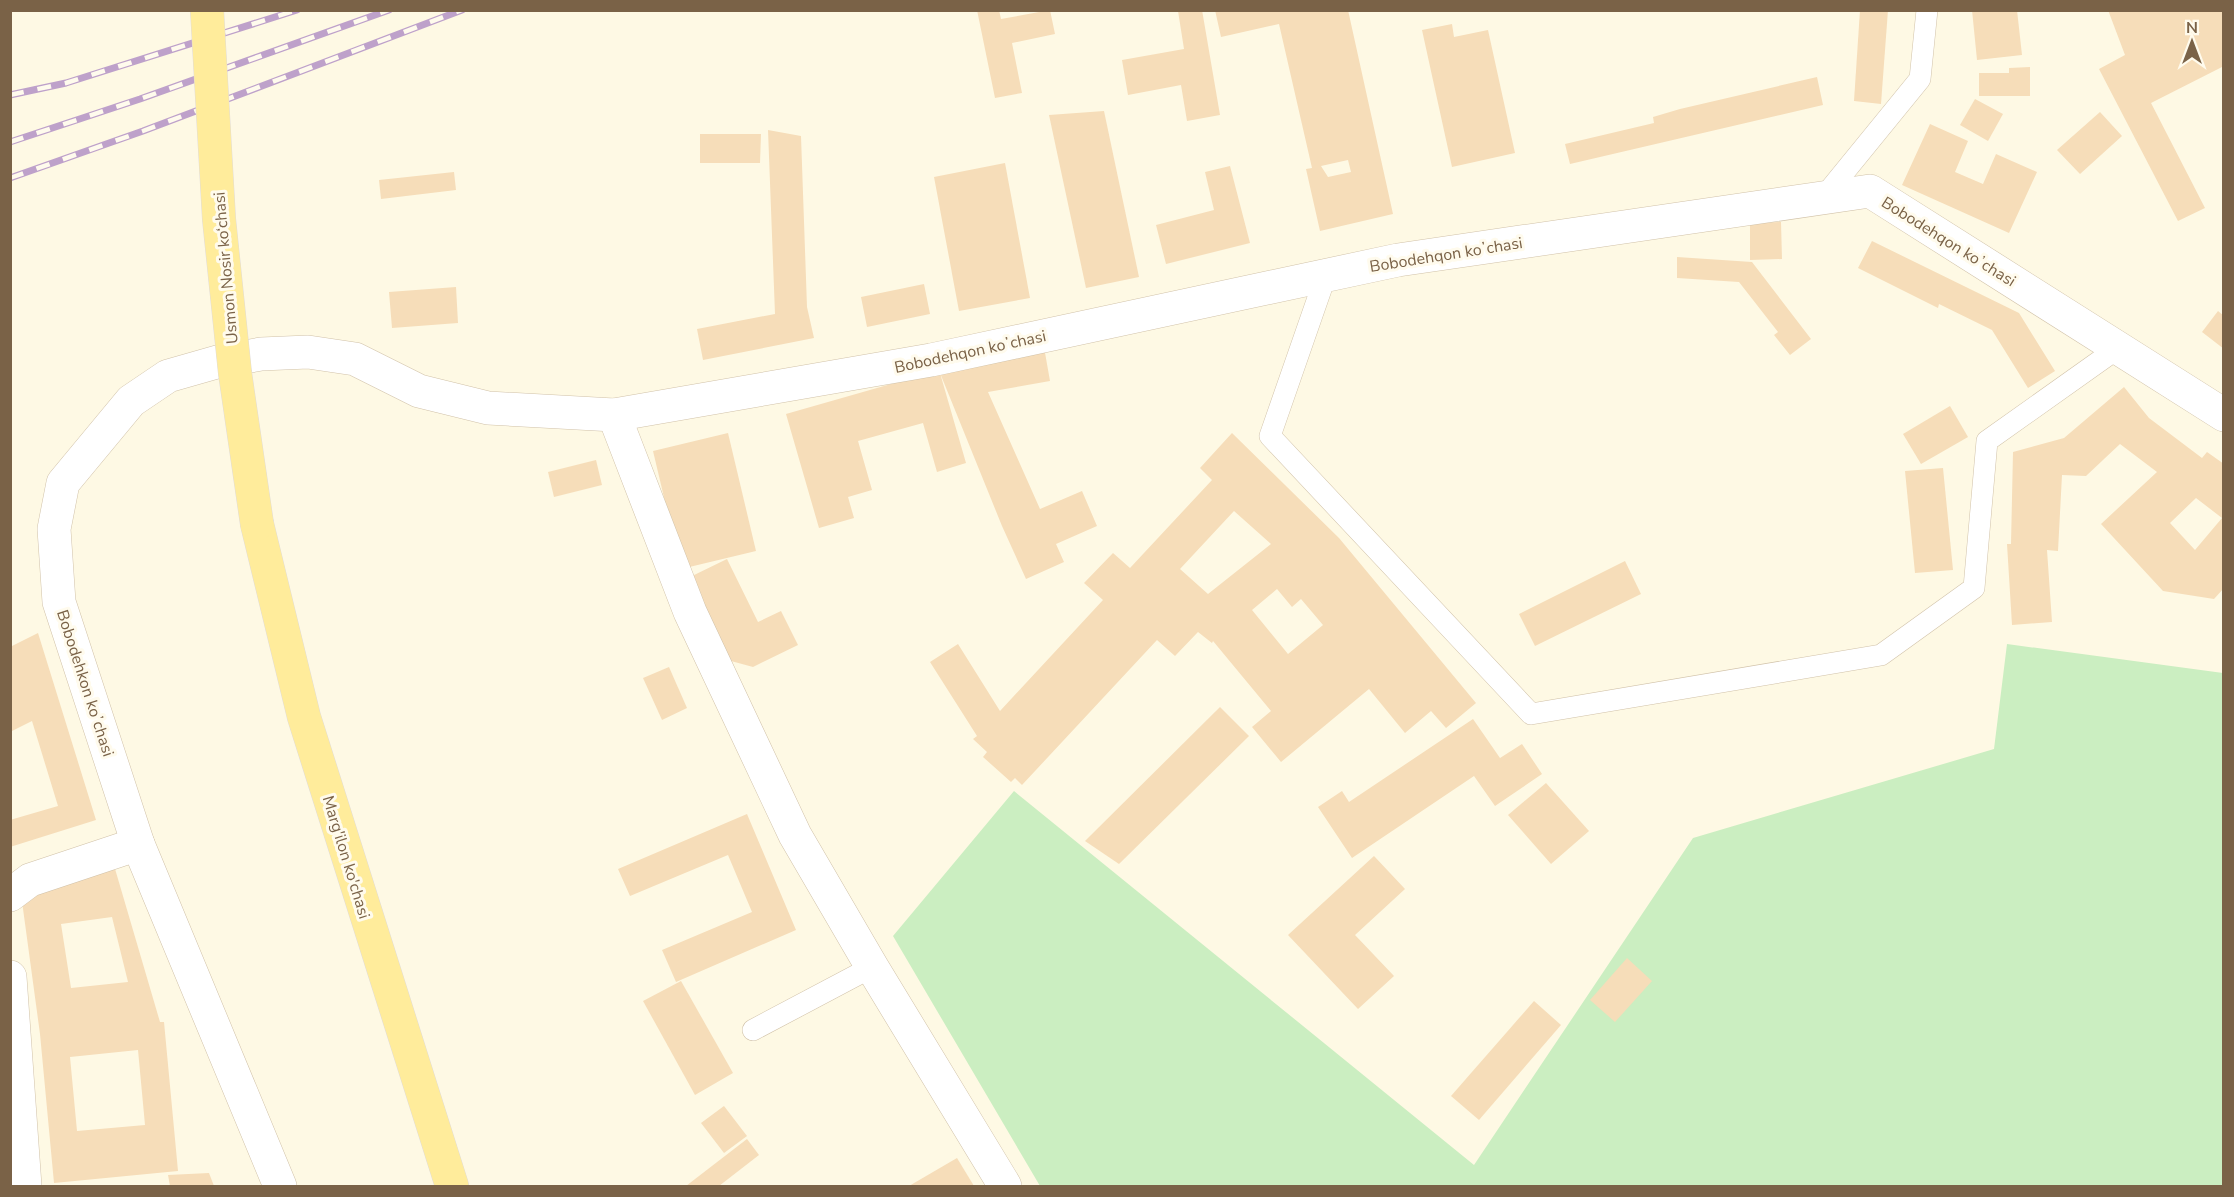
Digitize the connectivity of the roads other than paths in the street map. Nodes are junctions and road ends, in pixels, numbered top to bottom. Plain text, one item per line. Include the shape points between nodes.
1 (207, 10) edge
2 (1927, 10) edge
3 (1823, 198) junction
4 (1326, 275) junction
5 (2118, 348) junction
6 (2223, 415) edge
7 (614, 416) junction
8 (257, 524) joint
9 (138, 843) junction
10 (10, 894) edge
11 (872, 967) junction
12 (10, 977) edge
13 (753, 1030) dead end
14 (25, 1186) edge
15 (280, 1186) edge
16 (452, 1186) edge
17 (1005, 1186) edge

1 - 8 main road, Usmon Nosir ko‘chasi, bridge via 219,219 235,373
2 - 3 lane via 1920,79
3 - 4 street, Bobodehqon koʼchasi via 1398,260
3 - 5 street, Bobodehqon koʼchasi via 1870,191
4 - 5 lane via 1270,436 1531,714 1881,655 1974,588 1987,441
4 - 7 street, Bobodehqon koʼchasi via 931,360
5 - 6 street, Bobodehqon koʼchasi
7 - 9 street, Bobodehkon koʼchasi via 488,408 419,391 355,359 308,352 261,354 217,362 168,376 131,401 63,483 54,529 60,602
7 - 11 street via 690,612 795,835
8 - 16 main road, Marg'ilon ko'chasi via 304,717
9 - 10 street via 30,880
9 - 15 street, Bobodehkon koʼchasi
11 - 13 lane
11 - 17 street
12 - 14 street

